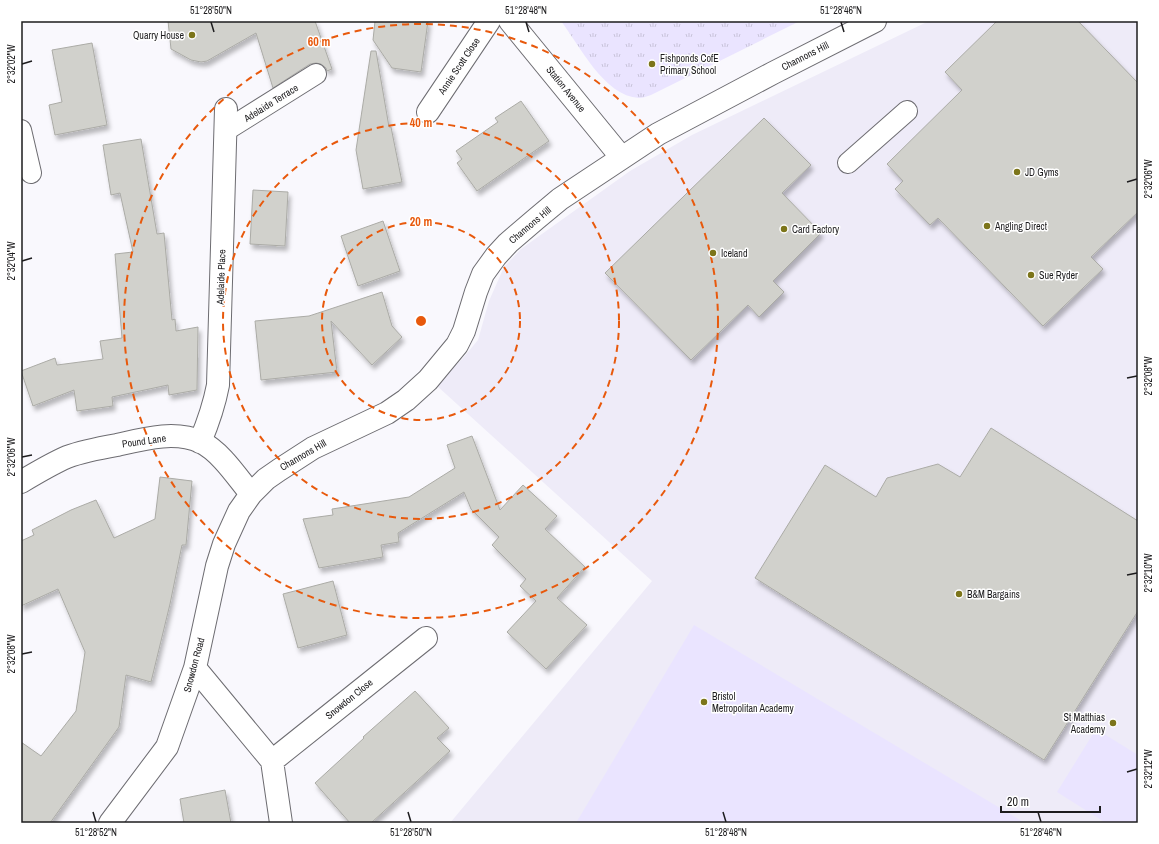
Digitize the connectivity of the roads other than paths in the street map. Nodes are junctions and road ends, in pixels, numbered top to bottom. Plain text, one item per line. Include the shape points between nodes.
1 (489, 21) edge
2 (510, 21) edge
3 (875, 21) edge
4 (316, 74) dead end
5 (226, 109) dead end
6 (907, 111) dead end
7 (428, 112) dead end
8 (21, 130) edge
9 (225, 131) junction
10 (622, 158) junction
11 (848, 164) dead end
12 (32, 173) dead end
13 (200, 442) junction
14 (21, 482) edge
15 (251, 494) junction
16 (426, 638) dead end
17 (195, 668) junction
18 (272, 761) junction
19 (110, 823) edge
20 (281, 823) edge

1 - 7 street, Annie Scott Close
2 - 10 street, Station Avenue
3 - 10 street, Channons Hill via 658,134
4 - 9 lane, Adelaide Terrace
5 - 9 street, Adelaide Place
6 - 11 lane
8 - 12 lane
9 - 13 street, Adelaide Place via 218,385 210,418
10 - 15 street, Channons Hill via 554,204 496,256 483,274 457,345 428,380 406,400 387,413 313,448 278,470
13 - 14 street, Pound Lane via 186,438 153,437 84,451 67,457
13 - 15 street, Pound Lane via 221,458
15 - 17 street, Snowdon Road via 239,512 224,544
16 - 18 street, Snowdon Close
17 - 18 street
17 - 19 street, Snowdon Road via 167,748
18 - 20 street

